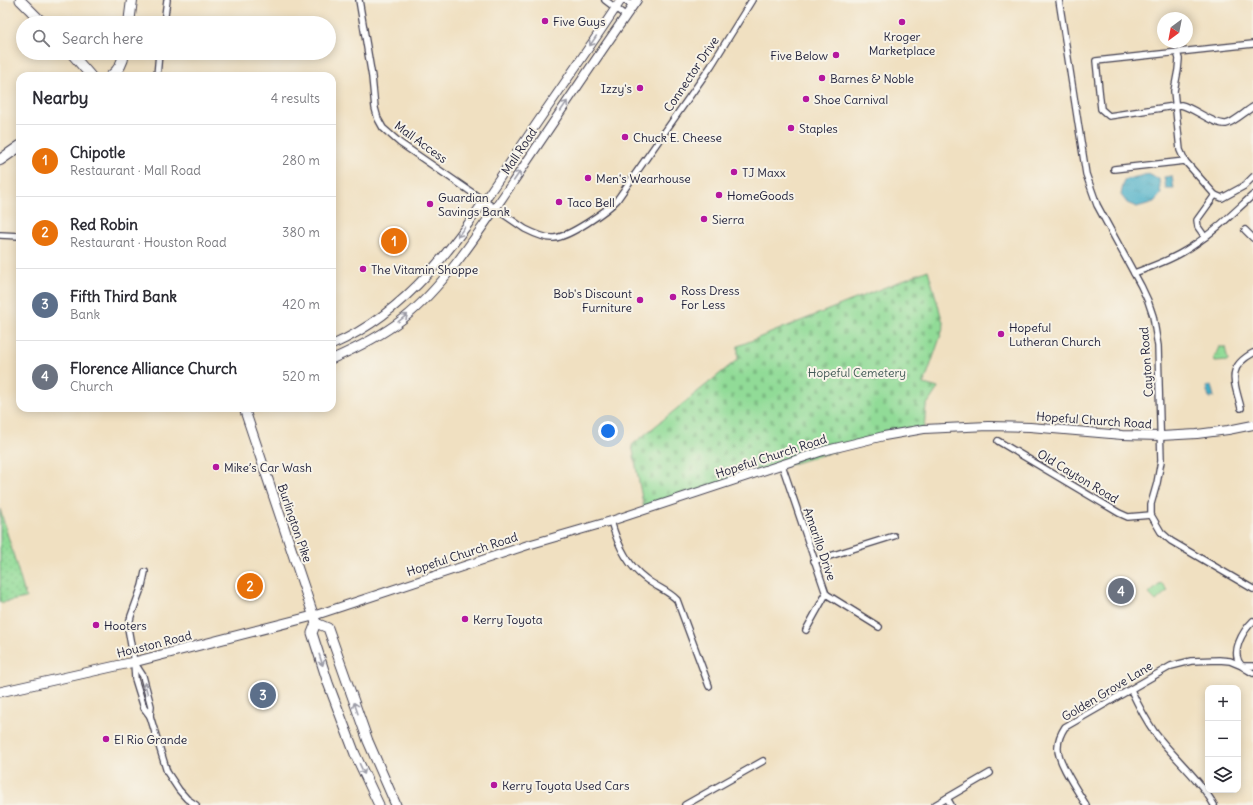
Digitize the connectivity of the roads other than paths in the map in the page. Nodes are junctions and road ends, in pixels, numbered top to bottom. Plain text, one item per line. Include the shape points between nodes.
1 (132, 0) edge
2 (168, 0) edge
3 (359, 0) edge
4 (604, 0) edge
5 (621, 0) edge
6 (624, 0) edge
7 (752, 0) edge
8 (1059, 0) edge
9 (22, 1) edge
10 (635, 3) edge
11 (615, 8) junction
12 (36, 16) edge
13 (129, 16) edge
14 (165, 16) edge
15 (626, 16) junction
16 (1253, 44) edge
17 (1177, 52) junction
18 (77, 60) edge
19 (123, 60) edge
20 (158, 60) edge
21 (88, 72) edge
22 (115, 72) edge
23 (157, 72) edge
24 (1176, 107) junction
25 (1253, 107) edge
26 (16, 149) edge
27 (0, 160) edge
28 (1185, 161) junction
29 (1114, 169) dead end
30 (1253, 177) edge
31 (1253, 195) edge
32 (1215, 196) junction
33 (484, 200) junction
34 (495, 208) junction
35 (1245, 230) dead end
36 (0, 235) edge
37 (16, 236) edge
38 (1206, 237) junction
39 (1253, 238) edge
40 (1134, 273) junction
41 (336, 343) edge
42 (1253, 353) edge
43 (336, 358) edge
44 (1241, 408) dead end
45 (245, 412) edge
46 (1253, 425) edge
47 (1160, 436) junction
48 (998, 441) dead end
49 (782, 465) junction
50 (1151, 515) junction
51 (611, 521) junction
52 (894, 536) dead end
53 (814, 561) junction
54 (145, 572) dead end
55 (1253, 590) edge
56 (826, 594) junction
57 (315, 619) junction
58 (1253, 621) edge
59 (879, 627) dead end
60 (806, 630) dead end
61 (134, 662) junction
62 (1242, 666) junction
63 (1253, 666) edge
64 (1253, 673) edge
65 (709, 686) dead end
66 (1131, 690) junction
67 (0, 692) edge
68 (763, 761) dead end
69 (990, 773) dead end
70 (947, 798) junction
71 (196, 805) edge
72 (379, 805) edge
73 (396, 805) edge
74 (685, 805) edge
75 (935, 805) edge
76 (951, 805) edge
77 (1086, 805) edge
78 (1214, 805) edge

1 - 13 highway
2 - 14 street
3 - 33 street, Mall Access via 375,108 380,124 400,143
4 - 11 street
5 - 11 main road, Mall Road
6 - 10 street
7 - 34 street, Connector Drive via 711,66 610,208 563,236 553,239 525,229
8 - 40 street, Cayton Road via 1086,174 1098,205
9 - 12 main road
10 - 15 main road, Mall Road
11 - 15 street
11 -> 33 main road, Mall Road
34 -> 15 main road, Mall Road
16 - 17 street
17 - 24 street via 1179,59 1174,91
17 - 24 street via 1096,61 1101,110 1109,116
18 - 21 main road
19 - 22 highway
20 - 23 street
24 - 25 street via 1187,106 1224,124
24 - 28 street via 1180,150
26 - 27 highway
28 - 29 street
28 - 32 street
30 - 32 street via 1225,198
31 - 38 street
32 - 38 street via 1197,220 1198,227
33 - 34 street, Mall Access
33 -> 41 main road, Mall Road via 434,269 416,287 381,318
43 -> 34 main road, Mall Road via 376,337 425,299
35 - 39 street
36 - 37 street
38 - 40 street via 1171,259
40 - 47 street, Cayton Road via 1148,301 1157,332
42 - 44 street via 1241,360 1234,371
45 - 57 main road, Burlington Pike
46 - 47 main road, Hopeful Church Road via 1197,434
47 - 49 main road, Hopeful Church Road via 1016,426 924,429 850,444
47 - 50 street, Cayton Road via 1161,461 1151,504
48 - 50 street, Old Cayton Road via 1119,513 1128,517
49 - 51 main road, Hopeful Church Road
49 - 53 street, Amarillo Drive
50 - 55 street via 1161,532 1171,541
51 - 57 main road, Hopeful Church Road via 528,545
51 - 65 street via 618,543 636,570 678,600
52 - 53 street
53 - 56 street, Amarillo Drive
54 - 61 street via 128,628
56 - 59 street, Amarillo Drive
56 - 60 street
57 - 61 main road, Houston Road
57 -> 72 main road, Burlington Pike via 312,634 328,683 355,754
73 -> 57 main road via 368,741 328,628
58 - 62 street via 1238,644 1238,659
61 - 67 main road, Houston Road
61 - 71 street via 143,676 151,706 150,716 167,772 179,790
62 - 63 street
62 - 64 street
62 - 66 street, Golden Grove Lane via 1230,661 1191,661 1171,666
66 - 77 street, Golden Grove Lane via 1072,722 1060,736 1057,748 1060,759
66 - 78 street via 1155,733 1208,793
68 - 74 street
69 - 70 street
70 - 75 street
70 - 76 street

